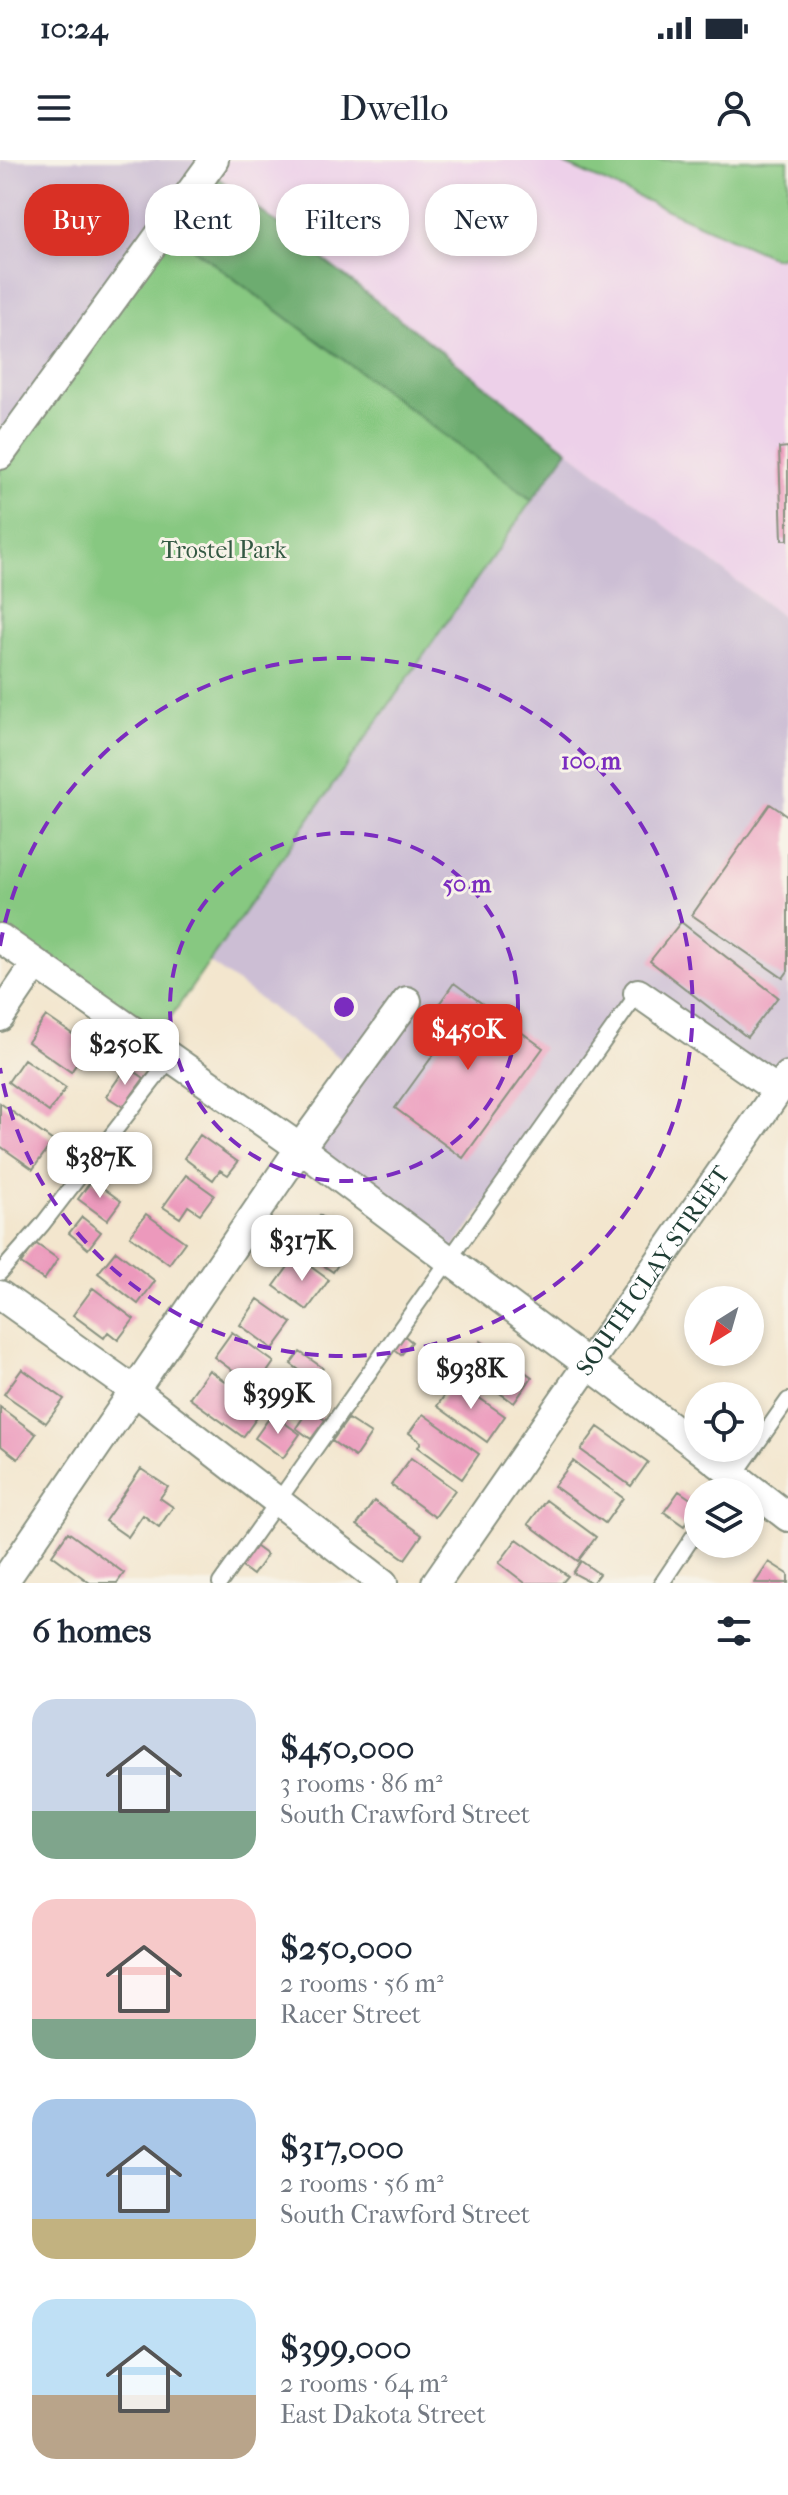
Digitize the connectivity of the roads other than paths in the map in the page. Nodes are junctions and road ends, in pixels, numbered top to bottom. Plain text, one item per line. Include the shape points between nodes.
1 (214, 160) edge
2 (0, 455) edge
3 (0, 938) edge
4 (36, 964) junction
5 (638, 993) joint
6 (407, 1001) dead end
7 (0, 1017) edge
8 (171, 1058) junction
9 (783, 1083) edge
10 (300, 1148) junction
11 (447, 1258) junction
12 (0, 1273) edge
13 (0, 1295) edge
14 (589, 1363) junction
15 (135, 1391) junction
16 (788, 1400) edge
17 (684, 1437) edge
18 (710, 1462) edge
19 (724, 1478) edge
20 (733, 1478) edge
21 (276, 1500) junction
22 (764, 1504) edge
23 (788, 1517) edge
24 (684, 1550) edge
25 (3, 1583) edge
26 (220, 1583) edge
27 (383, 1583) edge
28 (436, 1583) edge
29 (662, 1583) edge

1 - 2 street
3 - 4 street
4 - 7 street
4 - 8 street
5 - 9 street
5 - 11 lane
6 - 10 street
8 - 10 street
8 - 12 lane
9 - 14 street, SOUTH CLAY STREET
10 - 11 street
10 - 15 street
11 - 14 street
11 - 21 lane
13 - 15 street
14 - 17 street
14 - 28 street, SOUTH CLAY STREET
15 - 21 street
15 - 25 street
16 - 20 lane
18 - 19 street
21 - 26 lane
21 - 27 street
22 - 23 street
24 - 29 lane

